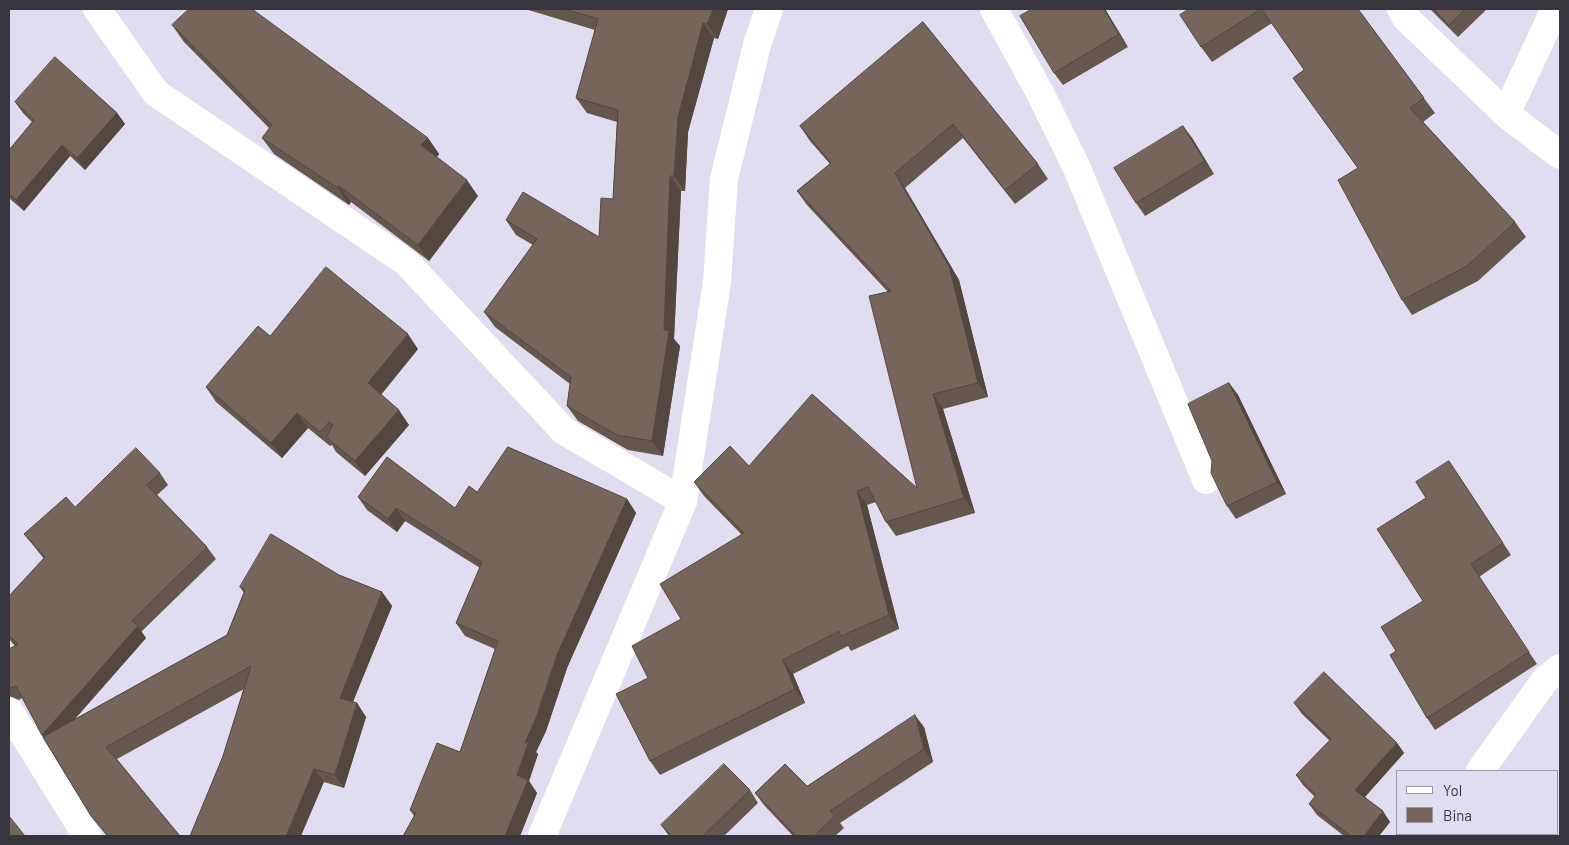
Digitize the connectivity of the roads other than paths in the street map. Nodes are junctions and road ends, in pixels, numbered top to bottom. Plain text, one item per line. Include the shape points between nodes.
1 (97, 9) edge
2 (769, 9) edge
3 (994, 9) edge
4 (1401, 9) edge
5 (1555, 9) edge
6 (1506, 114) junction
7 (1560, 155) edge
8 (1206, 480) dead end
9 (683, 501) junction
10 (1560, 668) edge
11 (9, 711) edge
12 (1481, 770) edge
13 (87, 836) edge
14 (542, 836) edge

1 - 9 street via 156,93 406,262 564,431
2 - 9 street via 724,179 717,282
3 - 8 street via 1076,166
4 - 6 street via 1406,18
5 - 6 street
6 - 7 street
9 - 14 street
10 - 12 street via 1545,680
11 - 13 street

